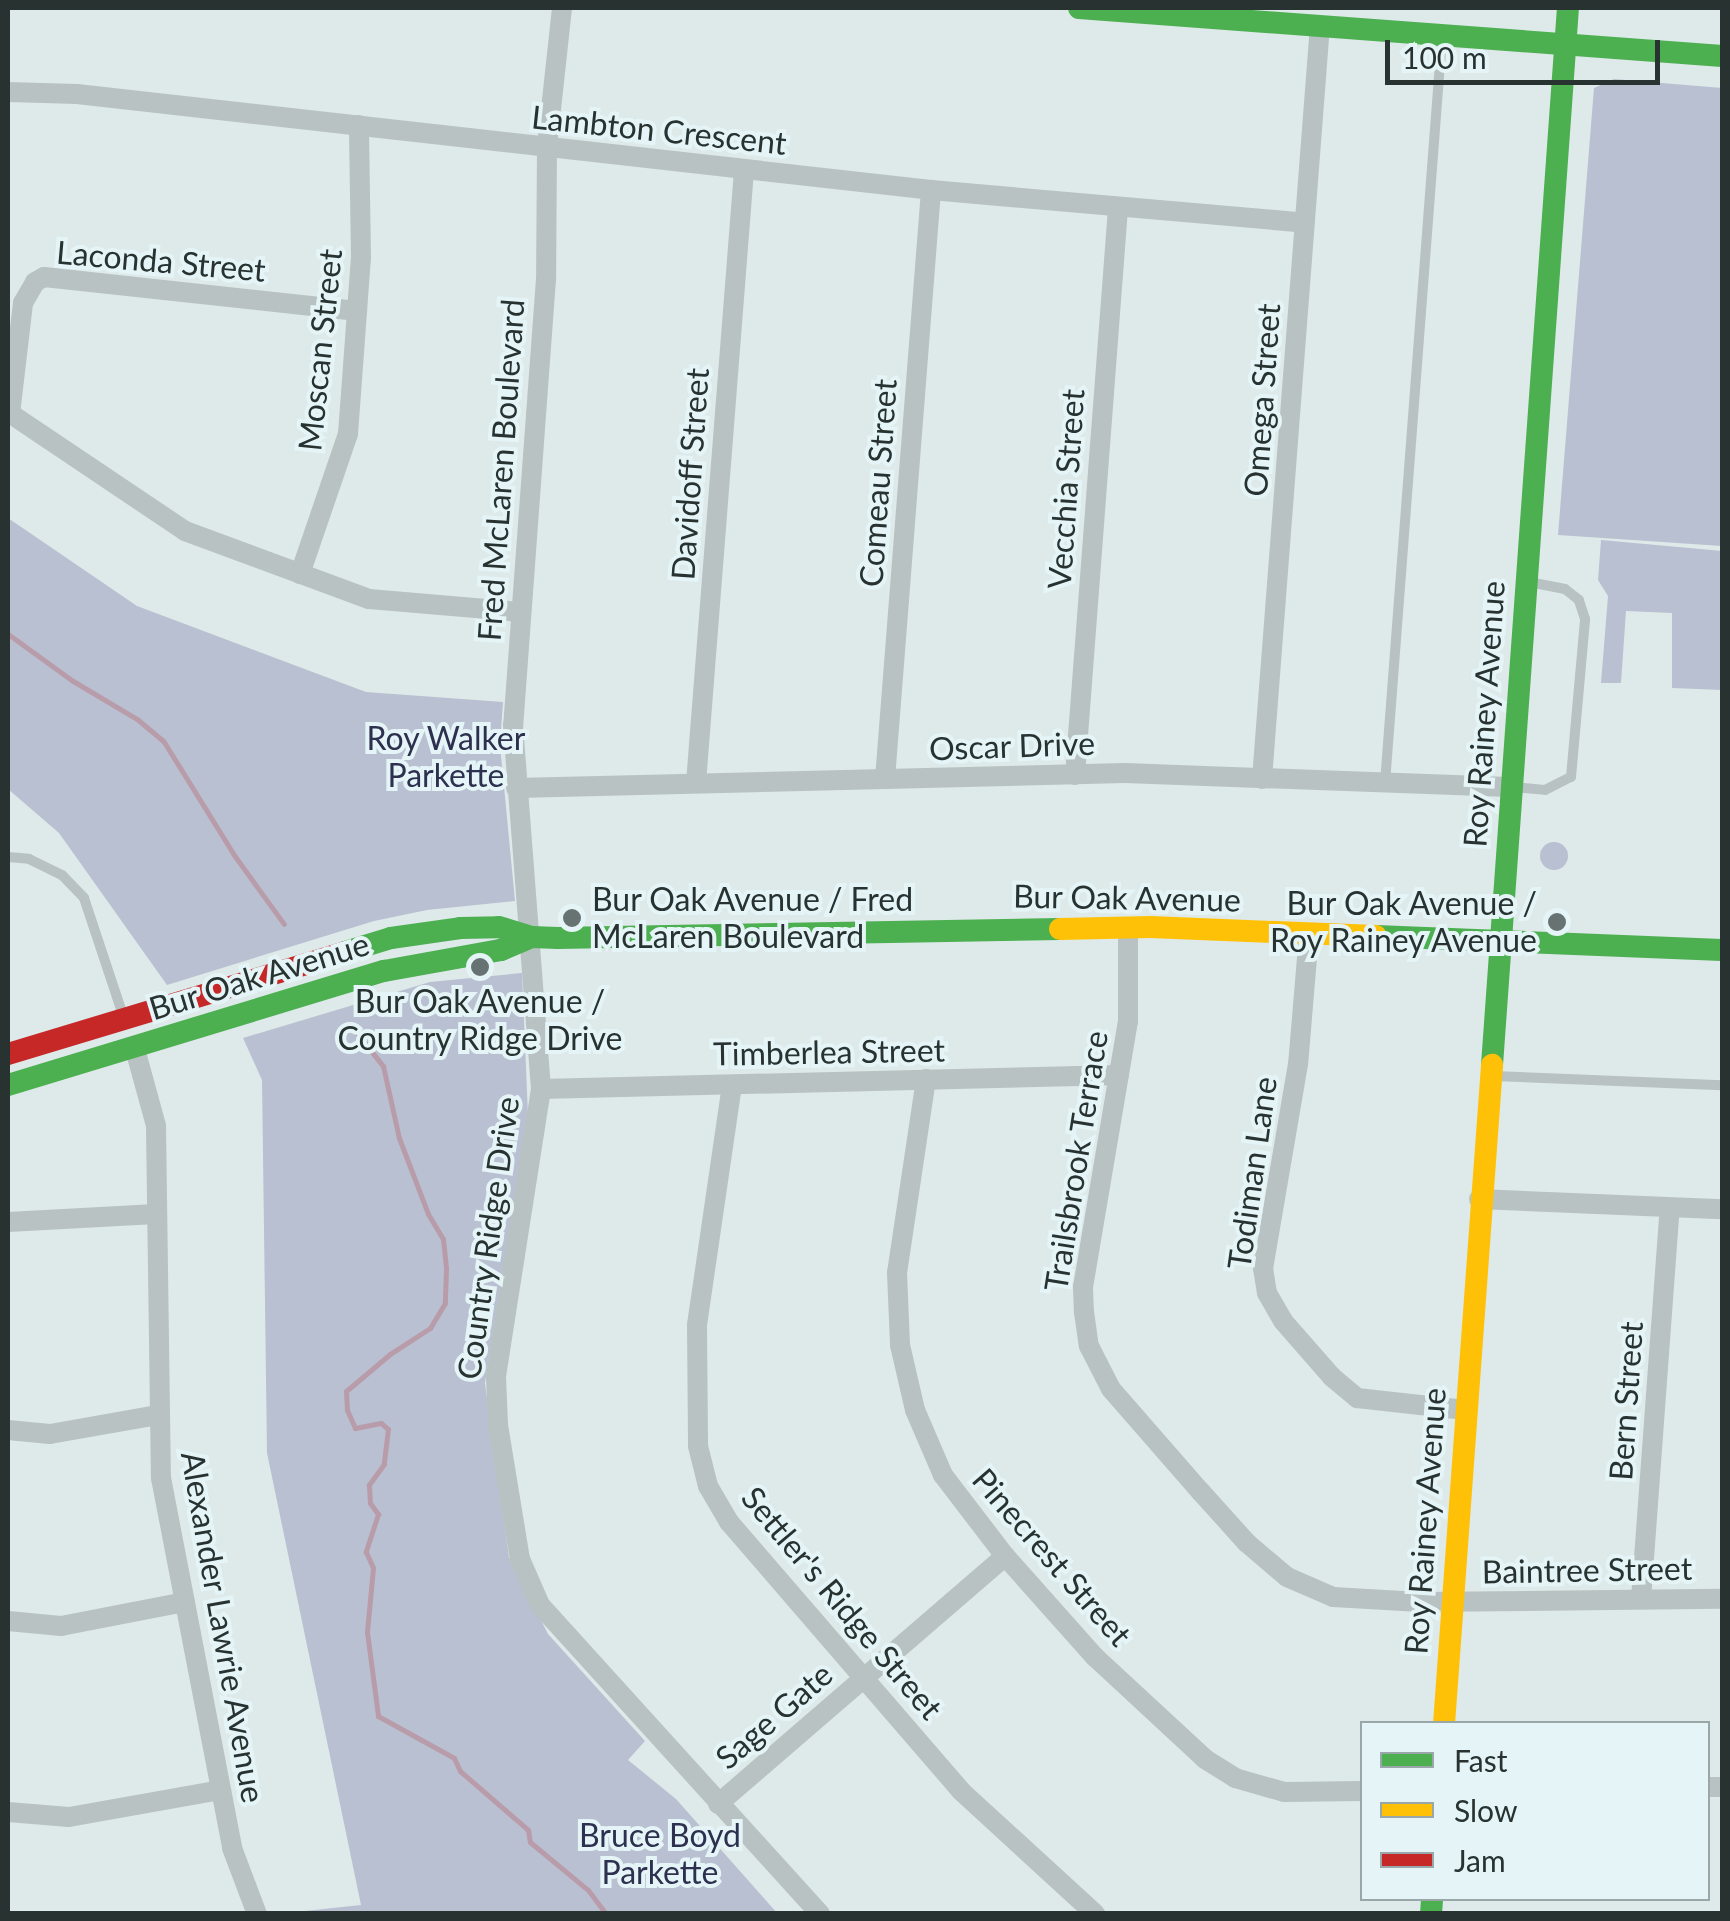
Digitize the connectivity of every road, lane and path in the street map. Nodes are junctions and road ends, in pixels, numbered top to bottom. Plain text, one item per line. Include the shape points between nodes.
1 (562, 8) edge
2 (1080, 8) edge
3 (1568, 8) edge
4 (1320, 26) junction
5 (1442, 36) junction
6 (1567, 45) junction
7 (1722, 56) edge
8 (8, 92) edge
9 (359, 126) junction
10 (547, 148) junction
11 (744, 170) junction
12 (931, 190) junction
13 (1118, 209) junction
14 (1305, 223) junction
15 (357, 311) junction
16 (9, 413) edge
17 (300, 574) junction
18 (1526, 582) junction
19 (520, 612) junction
20 (1076, 774) junction
21 (885, 779) junction
22 (1262, 779) junction
23 (696, 784) junction
24 (1385, 784) junction
25 (1510, 787) junction
26 (516, 788) junction
27 (8, 857) edge
28 (1128, 927) junction
29 (1309, 934) junction
30 (531, 937) junction
31 (1501, 942) junction
32 (1722, 950) edge
33 (125, 1021) junction
34 (134, 1049) junction
35 (8, 1054) edge
36 (1120, 1076) junction
37 (1488, 1076) junction
38 (926, 1080) junction
39 (8, 1085) edge
40 (732, 1085) junction
41 (1722, 1086) edge
42 (540, 1089) junction
43 (1479, 1199) junction
44 (1670, 1208) junction
45 (1722, 1209) edge
46 (156, 1214) junction
47 (8, 1222) edge
48 (1465, 1410) junction
49 (158, 1415) junction
50 (8, 1430) edge
51 (1006, 1556) junction
52 (1642, 1599) junction
53 (1722, 1600) edge
54 (185, 1602) junction
55 (1452, 1602) junction
56 (8, 1621) edge
57 (865, 1678) junction
58 (1444, 1721) edge
59 (221, 1790) junction
60 (1360, 1791) edge
61 (718, 1804) junction
62 (8, 1812) edge
63 (257, 1914) edge
64 (820, 1914) edge
65 (1095, 1914) edge

1 - 10 street, Fred McLaren Boulevard
2 - 4 street
3 - 6 street, Roy Rainey Avenue
4 - 5 street
4 - 14 street, Omega Street
5 - 6 street
5 - 24 lane
6 - 7 street
6 - 18 street, Roy Rainey Avenue
8 - 9 street, Lambton Crescent
9 - 10 street, Lambton Crescent
9 - 15 street, Moscan Street
10 - 11 street, Lambton Crescent
10 - 19 street, Fred McLaren Boulevard via 546,279
11 - 12 street, Lambton Crescent
11 - 23 street, Davidoff Street
12 - 13 street, Lambton Crescent
12 - 21 street, Comeau Street
13 - 14 street, Lambton Crescent
13 - 20 street, Vecchia Street
14 - 22 street, Omega Street
15 - 16 street, Laconda Street via 44,277 23,303
15 - 17 street, Moscan Street via 343,456
16 - 17 street via 185,531
17 - 19 street via 380,602
18 - 25 street, Roy Rainey Avenue
18 - 25 lane via 1566,588 1584,607 1580,693 1571,777 1545,790
19 - 26 street, Fred McLaren Boulevard
20 - 21 street, Oscar Drive
20 - 22 street, Oscar Drive
21 - 23 street, Oscar Drive
22 - 24 street, Oscar Drive
23 - 26 street, Oscar Drive
24 - 25 street, Oscar Drive
25 - 31 street, Roy Rainey Avenue
26 - 30 street, Fred McLaren Boulevard
27 - 33 lane via 62,875 84,898
28 - 29 street, Bur Oak Avenue
28 - 30 street, Bur Oak Avenue
28 - 36 street, Trailsbrook Terrace via 1128,1021
29 - 31 street, Bur Oak Avenue
29 - 48 street, Todiman Lane via 1298,1064 1263,1268 1267,1294 1283,1321 1357,1398
30 - 33 street, Bur Oak Avenue via 499,927 412,934
30 - 34 street, Bur Oak Avenue via 501,950 413,962
30 - 42 street, Country Ridge Drive
31 - 32 street, Bur Oak Avenue
31 - 37 street, Roy Rainey Avenue
33 - 34 lane
33 - 35 street, Bur Oak Avenue
34 - 39 street, Bur Oak Avenue
34 - 46 street, Alexander Lawrie Avenue via 154,1113
36 - 38 street, Timberlea Street
36 - 55 street, Trailsbrook Terrace via 1083,1287 1090,1346 1111,1389 1247,1544 1286,1577 1351,1601
37 - 41 lane
37 - 43 street, Roy Rainey Avenue
38 - 40 street, Timberlea Street
38 - 51 street, Pinecrest Street via 897,1273 900,1344 915,1410 943,1475
40 - 42 street, Timberlea Street
40 - 57 street, Settler's Ridge Street via 698,1300 700,1467 728,1522
42 - 61 street, Country Ridge Drive via 496,1378 520,1560 558,1629
43 - 44 street
43 - 48 street, Roy Rainey Avenue
44 - 45 street
44 - 52 street, Bern Street
46 - 47 street
46 - 49 street, Alexander Lawrie Avenue
48 - 55 street, Roy Rainey Avenue
49 - 50 street via 50,1434
49 - 54 street, Alexander Lawrie Avenue via 161,1478
51 - 57 street, Sage Gate
51 - 60 street, Pinecrest Street via 1095,1657 1205,1759 1235,1778 1284,1792
52 - 53 street, Baintree Street
52 - 55 street, Baintree Street
54 - 56 street via 62,1626
54 - 59 street, Alexander Lawrie Avenue
55 - 58 street, Roy Rainey Avenue
57 - 61 street, Sage Gate
57 - 65 street, Settler's Ridge Street via 975,1805
59 - 62 street via 69,1817
59 - 63 street, Alexander Lawrie Avenue via 236,1864
61 - 64 street, Country Ridge Drive

